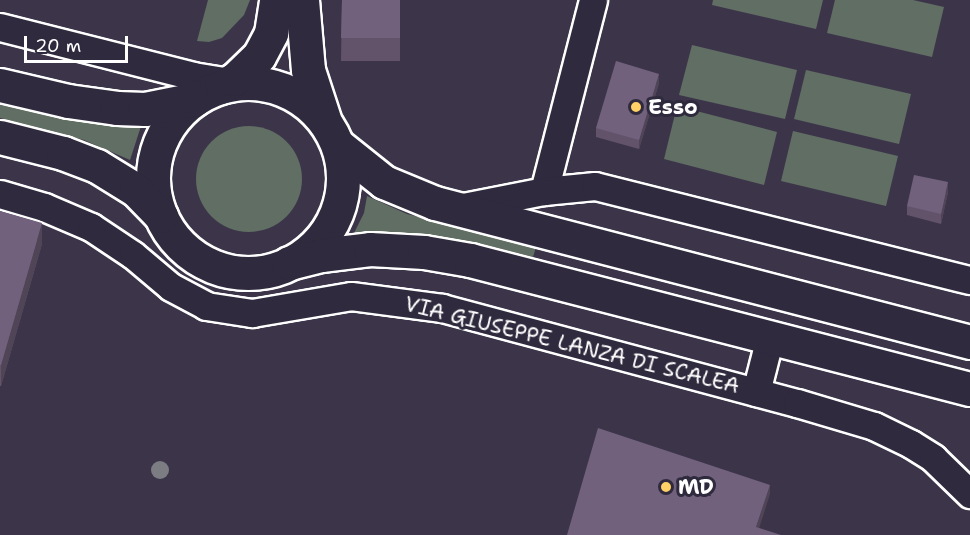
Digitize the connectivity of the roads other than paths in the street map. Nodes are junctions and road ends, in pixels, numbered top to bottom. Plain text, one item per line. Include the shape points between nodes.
1 (276, 0) edge
2 (302, 0) edge
3 (593, 0) edge
4 (0, 27) edge
5 (0, 85) edge
6 (222, 88) junction
7 (332, 134) junction
8 (0, 137) edge
9 (544, 191) junction
10 (0, 194) edge
11 (450, 207) junction
12 (161, 216) junction
13 (289, 263) junction
14 (970, 280) edge
15 (770, 337) junction
16 (970, 342) edge
17 (970, 389) edge
18 (756, 392) junction
19 (970, 494) edge

1 - 6 street via 266,45 253,64
2 - 7 street via 308,70
3 - 9 street
4 - 6 street via 193,76
5 - 6 street via 68,101 145,109
6 - 7 street via 281,89 308,104
6 - 12 street via 168,124 157,144 152,182
7 - 11 street via 363,168 394,188
7 - 13 street via 345,167 340,207 324,236
8 - 12 street via 97,166 136,190
9 - 11 street via 474,207
9 - 14 street via 595,186
10 - 18 street, VIA GIUSEPPE LANZA DI SCALEA via 91,227 182,294 221,310 266,312 351,296 409,302
11 - 16 street
12 - 13 street via 181,243 211,264 249,272
13 - 15 street via 370,249 435,254 502,267
15 - 17 street
15 - 18 street
18 - 19 street, VIA GIUSEPPE LANZA DI SCALEA via 895,435 933,458

